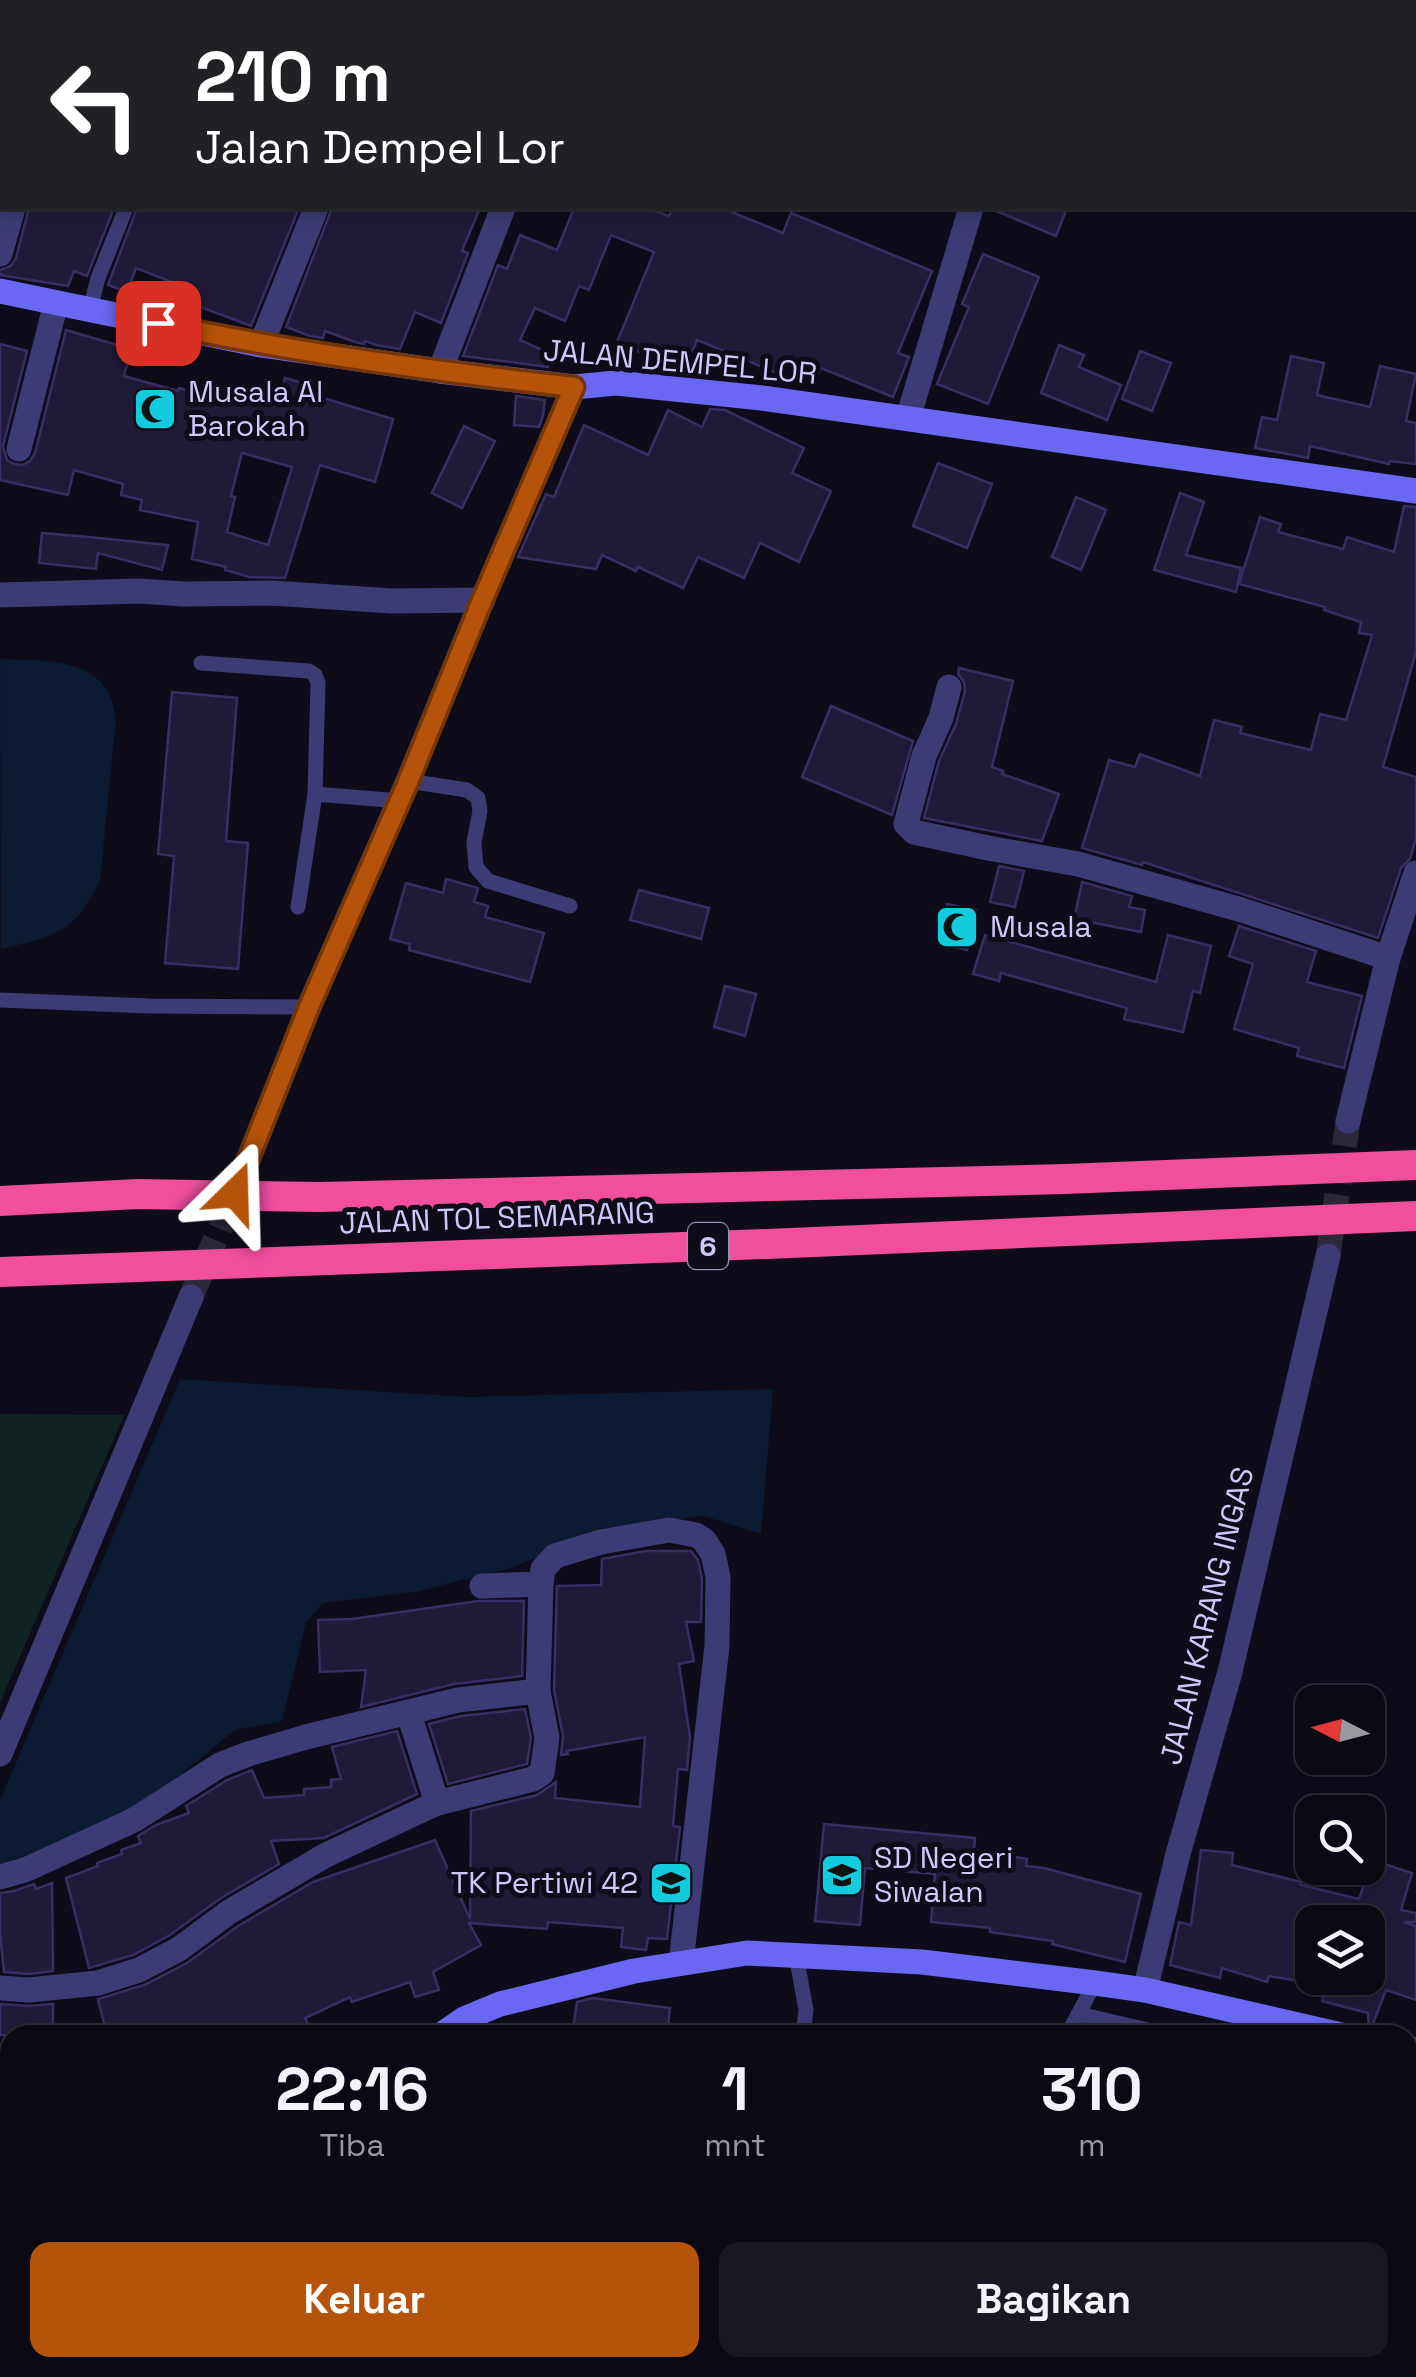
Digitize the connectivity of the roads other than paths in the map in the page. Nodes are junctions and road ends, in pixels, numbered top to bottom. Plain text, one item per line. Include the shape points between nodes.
1 (12, 210) edge
2 (125, 210) edge
3 (315, 210) edge
4 (501, 210) edge
5 (970, 210) edge
6 (0, 254) edge
7 (0, 291) edge
8 (56, 303) junction
9 (90, 309) junction
10 (261, 345) junction
11 (440, 371) junction
12 (574, 387) junction
13 (908, 418) junction
14 (19, 450) dead end
15 (1416, 491) edge
16 (0, 595) edge
17 (479, 608) junction
18 (201, 663) dead end
19 (949, 687) dead end
20 (404, 791) junction
21 (316, 794) junction
22 (1416, 873) edge
23 (570, 906) dead end
24 (298, 908) dead end
25 (1388, 958) junction
26 (0, 1000) edge
27 (309, 1007) junction
28 (1348, 1122) tunnel mouth
29 (1416, 1164) edge
30 (235, 1193) tunnel mouth
31 (0, 1201) edge
32 (1416, 1216) edge
33 (1328, 1256) tunnel mouth
34 (0, 1272) edge
35 (191, 1297) tunnel mouth
36 (540, 1584) junction
37 (482, 1586) dead end
38 (538, 1690) junction
39 (409, 1714) junction
40 (0, 1754) edge
41 (437, 1803) junction
42 (0, 1878) edge
43 (796, 1956) junction
44 (681, 1963) junction
45 (1096, 1983) junction
46 (0, 1988) edge
47 (1145, 1990) junction
48 (1079, 2014) junction
49 (457, 2025) edge
50 (804, 2025) edge
51 (1073, 2025) edge
52 (1126, 2025) edge
53 (1279, 2025) edge

1 - 6 street
2 - 9 lane
3 - 10 street
4 - 11 street
5 - 13 street
7 - 8 street, JALAN DEMPEL LOR
8 - 9 street, JALAN DEMPEL LOR
8 - 14 street
9 - 10 street, JALAN DEMPEL LOR
10 - 11 street, JALAN DEMPEL LOR
11 - 12 street, JALAN DEMPEL LOR
12 - 13 street, JALAN DEMPEL LOR via 616,383
12 - 17 street
13 - 15 street, JALAN DEMPEL LOR
16 - 17 street via 272,593
17 - 20 street
18 - 21 lane via 315,675
19 - 25 street via 906,824 914,832 1078,864
20 - 21 lane
20 - 23 lane via 466,790 478,798 476,867 488,881
20 - 27 street
21 - 24 lane
22 - 25 street
25 - 28 street
26 - 27 lane
27 - 30 street
29 - 31 highway, JALAN TOL SEMARANG / 6 via 1066,1179
32 - 34 highway, JALAN TOL SEMARANG / 6
33 - 47 street, JALAN KARANG INGAS via 1230,1672
35 - 40 street
36 - 37 street
36 - 38 street
36 - 44 street via 555,1556 635,1536 684,1532 704,1540 712,1554 718,1576 716,1646
38 - 39 street
38 - 41 street via 546,1738 542,1773
39 - 41 street
39 - 42 street via 220,1765 134,1820
41 - 46 street via 326,1855 139,1970 98,1983
43 - 44 street via 747,1953
43 - 45 street via 922,1962
43 - 50 lane
44 - 49 street via 500,2004
45 - 47 street
45 - 48 lane
47 - 53 street
48 - 51 lane
48 - 52 lane

